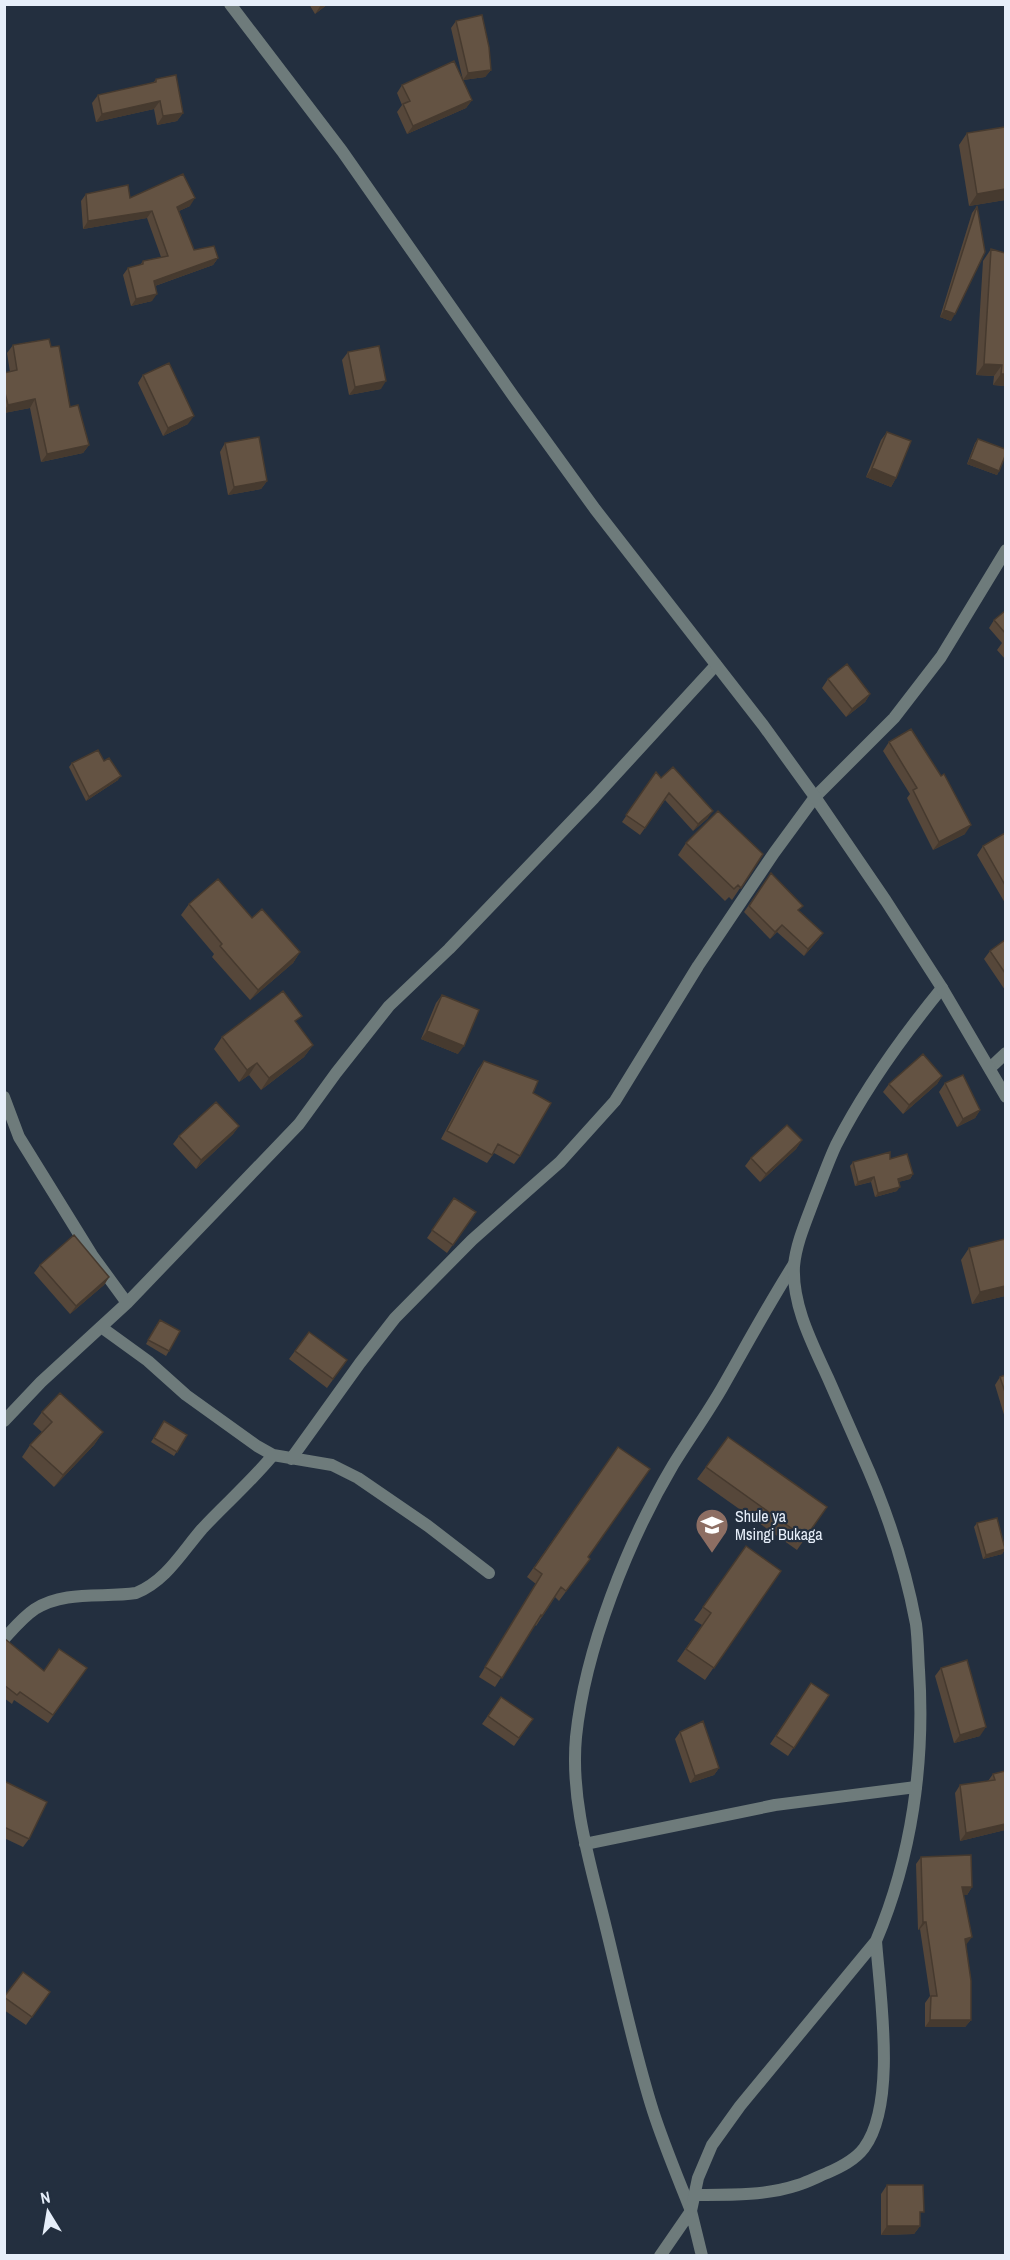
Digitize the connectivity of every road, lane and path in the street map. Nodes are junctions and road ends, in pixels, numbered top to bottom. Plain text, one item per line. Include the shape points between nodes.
1 (230, 4) edge
2 (1005, 550) edge
3 (716, 665) junction
4 (815, 797) junction
5 (942, 988) junction
6 (1005, 1053) edge
7 (990, 1068) junction
8 (4, 1097) edge
9 (1005, 1097) edge
10 (794, 1264) junction
11 (127, 1303) junction
12 (101, 1327) junction
13 (4, 1421) edge
14 (273, 1455) junction
15 (291, 1459) junction
16 (489, 1573) dead end
17 (4, 1638) edge
18 (916, 1787) junction
19 (585, 1844) junction
20 (876, 1941) junction
21 (694, 2195) junction
22 (691, 2211) junction
23 (660, 2256) edge
24 (702, 2256) edge

1 - 3 street via 342,151 595,509
2 - 4 street via 941,657 894,718
3 - 4 street
3 - 11 street via 457,941 389,1006 299,1124
4 - 5 street
4 - 15 street via 698,966 615,1101 560,1162 472,1240 395,1318
5 - 7 street
5 - 10 street via 892,1051 836,1146
6 - 7 street
7 - 9 street
8 - 11 street via 19,1137 92,1255
10 - 18 street via 799,1306 809,1337 868,1467 903,1568 916,1626 920,1691
10 - 19 street via 672,1467 628,1553 598,1636 583,1688 576,1740
11 - 12 street
12 - 13 street
12 - 14 street via 186,1395
14 - 15 street
14 - 17 street via 162,1577 146,1589 123,1595 72,1596 51,1602 22,1619
15 - 16 street via 332,1466 358,1478
18 - 19 street via 775,1805
18 - 20 street via 902,1868
19 - 22 street via 650,2099
20 - 21 street via 712,2145
20 - 21 street via 884,2066 875,2128 864,2148 846,2165 796,2186 742,2195
21 - 22 street
22 - 23 street
22 - 24 street

